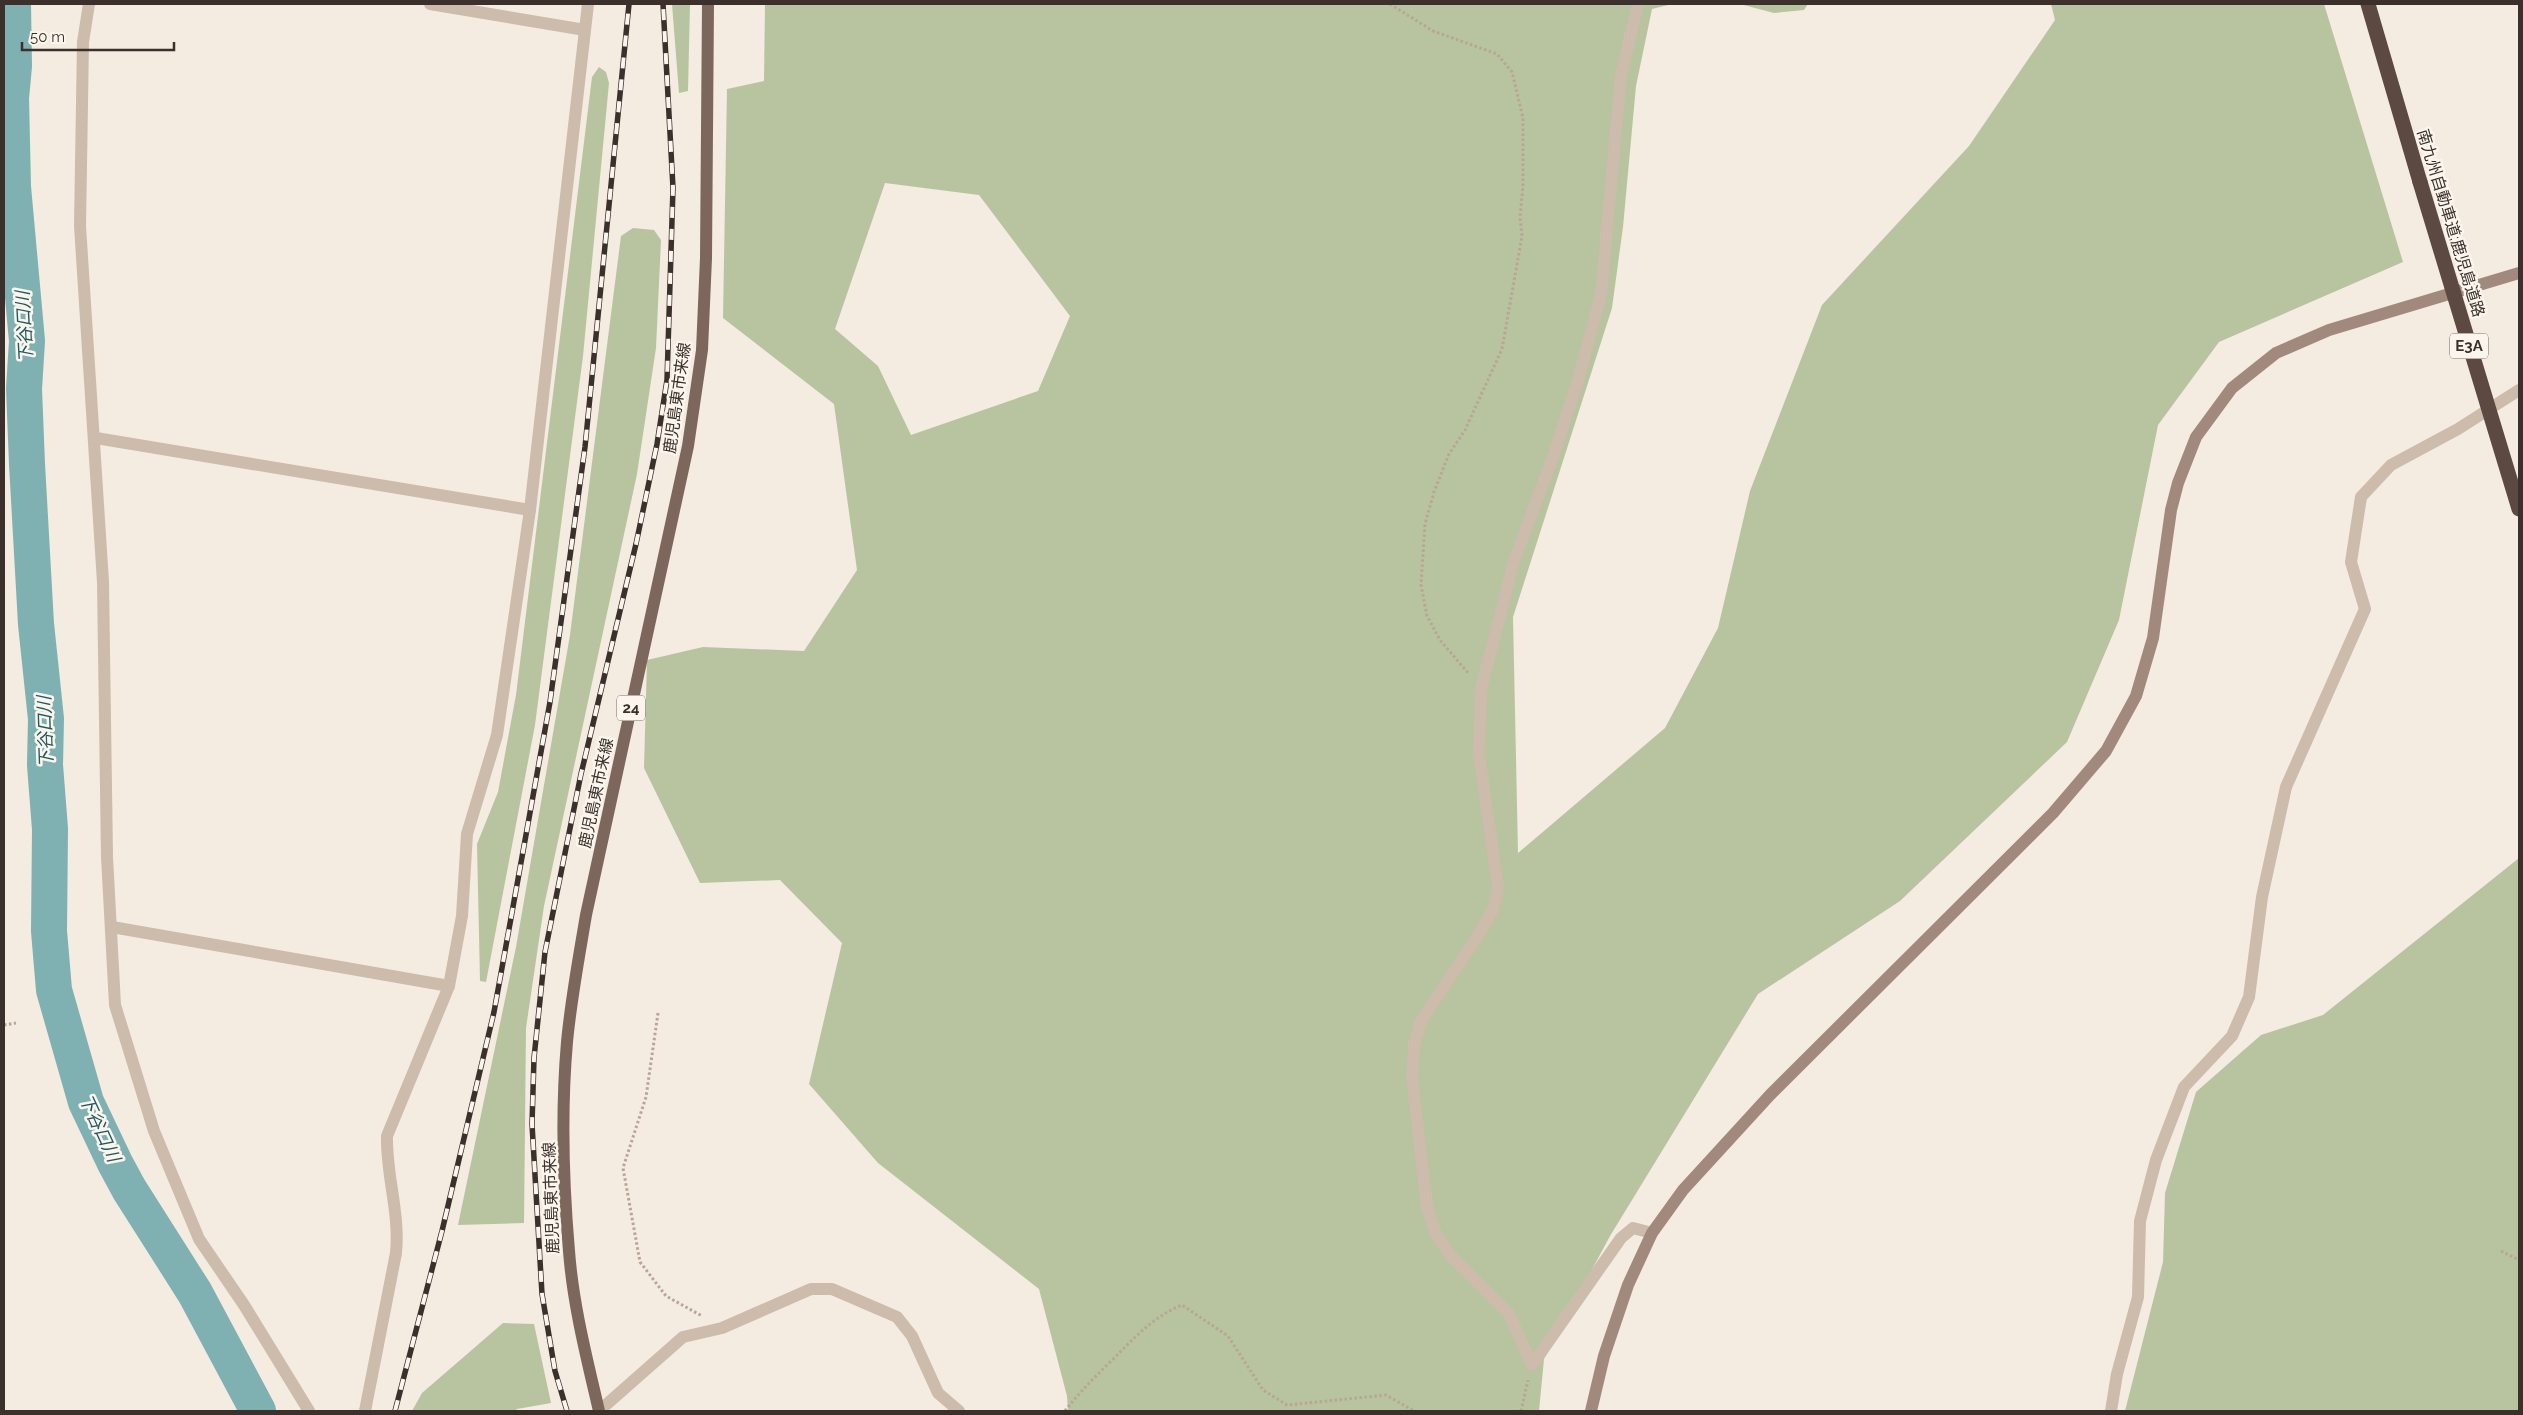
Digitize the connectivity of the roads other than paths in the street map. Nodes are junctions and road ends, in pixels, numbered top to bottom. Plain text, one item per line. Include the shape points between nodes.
1 (89, 4) edge
2 (430, 4) edge
3 (588, 4) edge
4 (708, 4) edge
5 (1638, 4) edge
6 (2368, 4) edge
7 (584, 30) junction
8 (2519, 273) edge
9 (2519, 390) edge
10 (96, 438) junction
11 (530, 510) junction
12 (2519, 510) edge
13 (112, 927) junction
14 (449, 986) junction
15 (1652, 1233) junction
16 (309, 1411) edge
17 (365, 1411) edge
18 (599, 1411) edge
19 (959, 1411) edge
20 (1591, 1411) edge
21 (2111, 1411) edge

1 - 10 street via 83,42 80,226
2 - 7 street
3 - 7 street
4 - 18 main road, 鹿児島東市来線 / 24 via 702,350 688,446 586,915 567,1043 564,1099 569,1253 582,1339
5 - 15 street via 1621,74 1601,295 1563,426 1514,561 1481,690 1479,755 1498,888 1493,909 1479,934 1421,1021 1414,1046 1412,1077 1427,1208 1436,1234 1449,1254 1509,1314 1532,1365 1621,1238 1633,1228
6 - 12 highway, 南九州自動車道;鹿児島道路 / E3A, bridge
7 - 11 street
8 - 15 street via 2329,330 2276,354 2232,388 2196,437 2178,483 2153,638 2136,696 2106,751 2053,813 1770,1095 1683,1190
9 - 21 street via 2458,429 2391,465 2361,497 2351,562 2365,609 2286,787 2262,897 2249,997 2232,1036 2184,1087 2156,1160 2140,1221 2138,1298
10 - 11 street
10 - 13 street via 104,582 107,857
11 - 14 street via 496,735 467,834 462,916
13 - 14 street
13 - 16 street via 115,1005 154,1132 199,1239
14 - 17 street via 387,1136 387,1160 398,1236
15 - 20 street via 1628,1285 1604,1356
18 - 19 street via 682,1337 722,1328 811,1289 832,1289 897,1317 912,1336 938,1393

